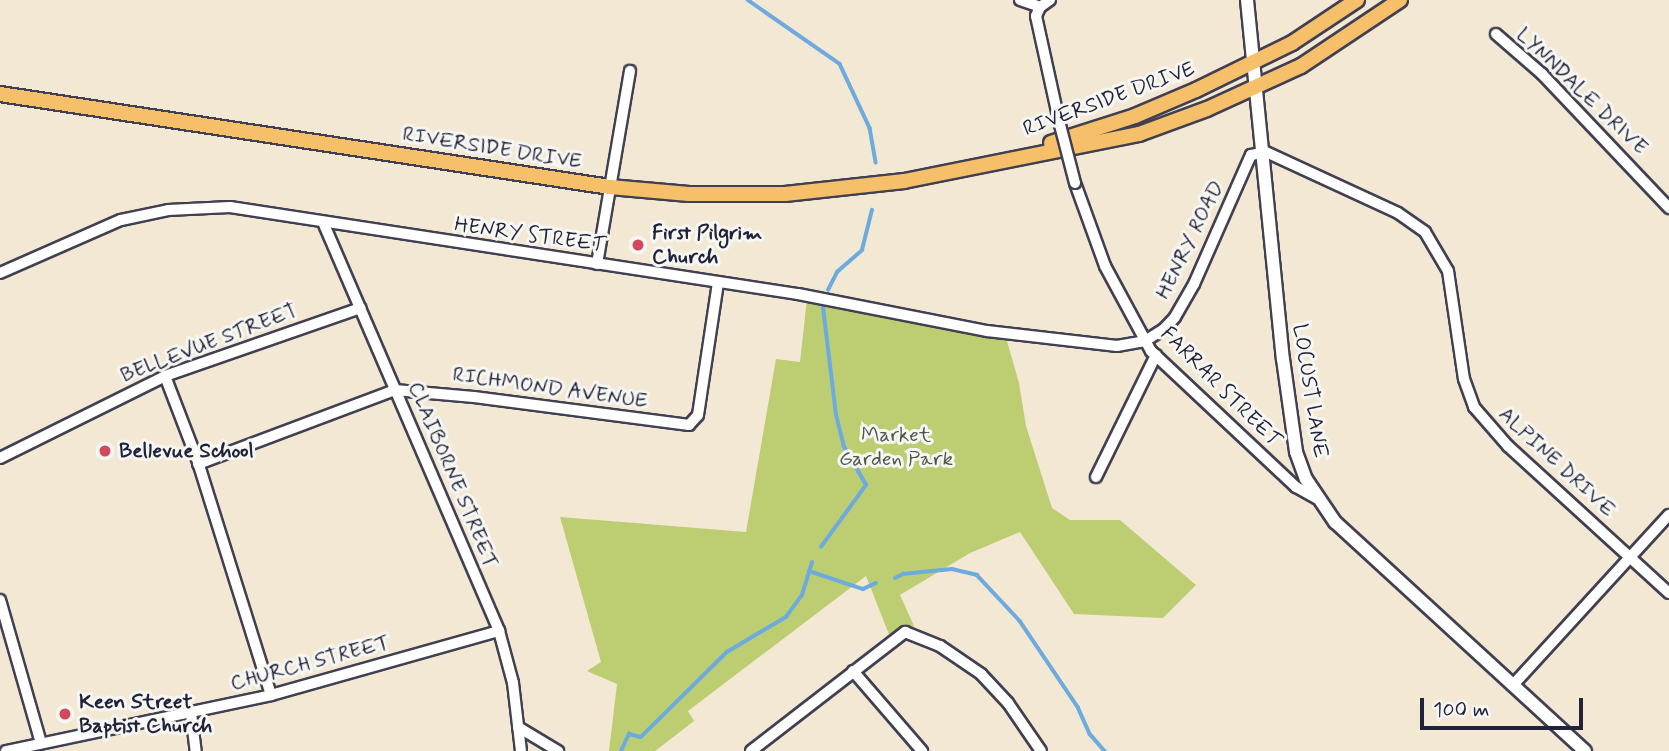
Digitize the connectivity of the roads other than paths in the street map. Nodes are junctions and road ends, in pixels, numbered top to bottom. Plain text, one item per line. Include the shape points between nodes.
1 (1020, 0) edge
2 (1247, 0) edge
3 (1357, 0) edge
4 (1400, 0) edge
5 (1046, 2) edge
6 (1496, 34) dead end
7 (1254, 63) junction
8 (630, 71) dead end
9 (1256, 87) junction
10 (0, 94) edge
11 (1261, 151) junction
12 (980, 167) junction
13 (610, 187) junction
14 (1669, 208) edge
15 (323, 222) junction
16 (597, 264) junction
17 (0, 273) edge
18 (718, 282) junction
19 (359, 308) junction
20 (1145, 341) junction
21 (1156, 355) junction
22 (165, 376) junction
23 (395, 390) junction
24 (0, 458) edge
25 (198, 464) junction
26 (1096, 477) dead end
27 (1316, 498) junction
28 (1669, 515) edge
29 (1630, 556) junction
30 (1669, 593) edge
31 (0, 600) edge
32 (499, 631) junction
33 (853, 671) junction
34 (1513, 685) junction
35 (271, 695) junction
36 (191, 713) junction
37 (518, 727) junction
38 (41, 743) junction
39 (6, 751) edge
40 (196, 751) edge
41 (521, 751) edge
42 (558, 751) edge
43 (751, 751) edge
44 (922, 751) edge
45 (1041, 751) edge
46 (1584, 751) edge

1 - 5 street, FARRAR STREET
2 - 7 street
3 - 7 main road, RIVERSIDE DRIVE
4 - 9 main road, RIVERSIDE DRIVE via 1334,47
5 - 20 street, FARRAR STREET, bridge via 1036,16 1075,183 1105,266
6 - 14 street, LYNNDALE DRIVE via 1542,74
7 - 9 street
7 - 12 main road, RIVERSIDE DRIVE via 1135,116
8 - 13 street
9 - 11 street, LOCUST LANE
9 - 12 main road, RIVERSIDE DRIVE via 1139,134
10 - 13 main road, RIVERSIDE DRIVE
11 - 20 street, HENRY ROAD via 1251,155 1175,317
11 - 27 street, LOCUST LANE via 1296,452
11 - 29 street, ALPINE DRIVE via 1398,213 1425,232 1448,271 1464,379 1474,407 1508,446
12 - 13 main road, RIVERSIDE DRIVE via 785,194 689,194
13 - 16 street
15 - 16 street, HENRY STREET
15 - 17 street, HENRY STREET via 230,207 168,210 121,220
15 - 19 street, CLAIBORNE STREET
16 - 18 street, HENRY STREET
18 - 20 street, HENRY STREET via 987,331 1116,346
18 - 23 street, RICHMOND AVENUE via 698,415 683,426
19 - 22 street, BELLEVUE STREET
19 - 23 street, CLAIBORNE STREET
20 - 21 street, FARRAR STREET
21 - 26 street
21 - 27 street, FARRAR STREET via 1296,487
22 - 24 street, BELLEVUE STREET
22 - 25 street
23 - 25 street, RICHMOND AVENUE
23 - 32 street, CLAIBORNE STREET
25 - 35 street
27 - 34 street, LOCUST LANE via 1335,522
28 - 29 street
29 - 30 street, ALPINE DRIVE
29 - 34 street
31 - 38 street
32 - 35 street, CHURCH STREET
32 - 37 street, CLAIBORNE STREET via 513,683
33 - 43 street
33 - 44 street
33 - 45 street via 905,632 957,656 996,690
34 - 46 street, LOCUST LANE
35 - 36 street, CHURCH STREET
36 - 38 street, CHURCH STREET
36 - 40 street
37 - 41 street, CLAIBORNE STREET
37 - 42 street
38 - 39 street, CHURCH STREET

